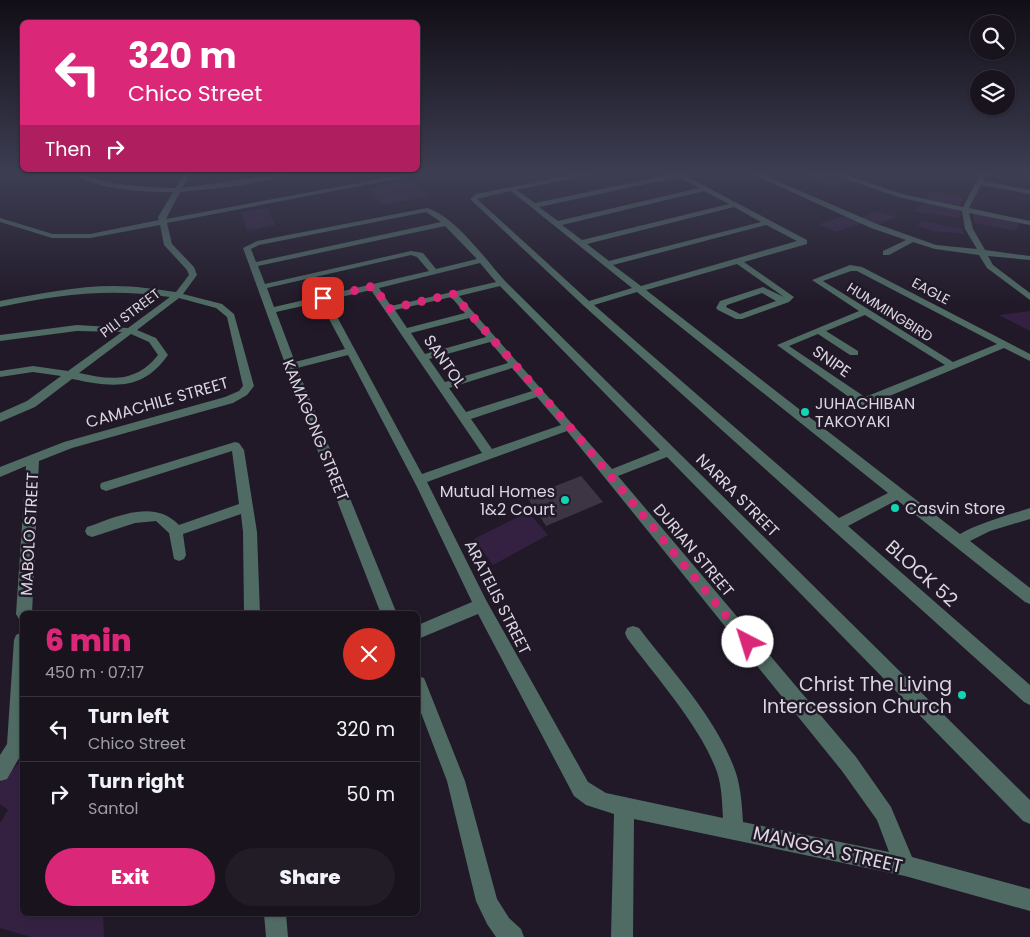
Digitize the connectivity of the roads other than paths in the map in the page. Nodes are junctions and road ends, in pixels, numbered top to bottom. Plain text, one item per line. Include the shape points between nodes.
1 (162, 218) edge
2 (184, 218) edge
3 (381, 218) edge
4 (442, 218) edge
5 (493, 218) edge
6 (548, 218) edge
7 (583, 218) edge
8 (683, 218) edge
9 (760, 218) edge
10 (855, 218) edge
11 (967, 218) edge
12 (1004, 218) edge
13 (0, 220) edge
14 (164, 222) junction
15 (768, 222) junction
16 (447, 223) junction
17 (1030, 223) edge
18 (556, 224) junction
19 (911, 240) junction
20 (580, 243) junction
21 (248, 246) joint
22 (886, 253) dead end
23 (981, 253) junction
24 (1030, 258) edge
25 (480, 261) junction
26 (738, 261) junction
27 (606, 264) junction
28 (252, 265) junction
29 (434, 272) junction
30 (816, 280) joint
31 (502, 283) junction
32 (374, 286) junction
33 (261, 287) junction
34 (638, 290) junction
35 (453, 294) junction
36 (178, 295) junction
37 (323, 298) junction
38 (1030, 298) edge
39 (783, 301) junction
40 (0, 304) edge
41 (587, 304) junction
42 (389, 309) junction
43 (270, 311) junction
44 (864, 312) junction
45 (470, 315) junction
46 (820, 331) junction
47 (128, 332) junction
48 (405, 332) junction
49 (0, 338) edge
50 (491, 339) junction
51 (1004, 345) junction
52 (350, 351) junction
53 (854, 353) dead end
54 (423, 358) junction
55 (1030, 358) edge
56 (515, 364) junction
57 (951, 365) junction
58 (291, 366) junction
59 (0, 374) edge
60 (71, 375) junction
61 (443, 386) junction
62 (538, 393) junction
63 (464, 417) junction
64 (0, 418) edge
65 (569, 426) junction
66 (669, 451) junction
67 (490, 455) junction
68 (33, 460) junction
69 (0, 472) edge
70 (609, 475) junction
71 (419, 480) junction
72 (106, 486) dead end
73 (898, 494) junction
74 (247, 507) junction
75 (1030, 513) edge
76 (838, 525) junction
77 (176, 531) junction
78 (92, 532) dead end
79 (958, 541) junction
80 (179, 555) dead end
81 (1030, 597) edge
82 (481, 605) junction
83 (24, 611) edge
84 (252, 611) edge
85 (388, 611) edge
86 (420, 631) edge
87 (633, 633) dead end
88 (20, 676) edge
89 (420, 689) edge
90 (1030, 696) edge
91 (0, 772) edge
92 (624, 807) junction
93 (1030, 814) edge
94 (734, 828) junction
95 (905, 866) junction
96 (1030, 900) edge
97 (275, 916) edge
98 (277, 937) edge
99 (514, 937) edge
100 (622, 937) edge

1 - 14 street
2 - 14 street
3 - 21 street, NARRA STREET
4 - 16 street, NARRA STREET
5 - 41 street, BLOCK 52
6 - 18 street
7 - 18 street
8 - 20 street
9 - 15 street
10 - 19 street
11 - 23 street
12 - 17 street
13 - 14 street via 52,236 73,238
14 - 36 street via 168,245 191,268 193,275
15 - 26 street via 804,242
15 - 27 street
16 - 25 street, NARRA STREET
16 - 28 street
18 - 20 street
19 - 22 street
19 - 23 street via 935,247
20 - 27 street
21 - 28 street, KAMAGONG STREET
23 - 24 street
23 - 38 street via 990,266
25 - 29 street
25 - 31 street, NARRA STREET
26 - 34 street
26 - 39 street via 790,296
27 - 34 street
28 - 33 street, KAMAGONG STREET
29 - 32 street
29 - 33 street via 420,255 411,253
30 - 44 street, HUMMINGBIRD
30 - 51 street, EAGLE via 850,268 860,269
31 - 35 street
31 - 66 street, NARRA STREET
32 - 37 street
32 - 42 street, SANTOL
33 - 43 street, KAMAGONG STREET
34 - 41 street
34 - 73 street
35 - 42 street
35 - 45 street, DURIAN STREET
36 - 40 street, PILI STREET via 130,289 85,290
36 - 47 street, PILI STREET
36 - 68 street, CAMACHILE STREET via 219,306 231,316 249,386 243,393 229,400 68,445
37 - 43 street
37 - 52 street, ARATELIS STREET
39 - 39 street via 738,318 720,306 763,290
41 - 76 street, BLOCK 52
42 - 48 street, SANTOL
43 - 58 street, KAMAGONG STREET
44 - 46 street
44 - 57 street, HUMMINGBIRD
45 - 48 street
45 - 50 street, DURIAN STREET
46 - 53 street
46 - 57 street, SNIPE via 782,345 864,402
47 - 49 street via 95,327 64,328
47 - 60 street, PILI STREET
47 - 60 street via 152,340 162,355 150,371 111,381
48 - 54 street, SANTOL
50 - 54 street
50 - 56 street, DURIAN STREET
51 - 55 street, EAGLE
51 - 57 street
52 - 58 street
52 - 71 street, ARATELIS STREET
54 - 61 street, SANTOL
56 - 61 street
56 - 62 street, DURIAN STREET
58 - 85 street, KAMAGONG STREET
59 - 60 street via 36,369
60 - 64 street, PILI STREET via 31,404
61 - 63 street, SANTOL
62 - 63 street
62 - 65 street, DURIAN STREET
63 - 67 street, SANTOL
65 - 67 street
65 - 70 street, DURIAN STREET
66 - 70 street
66 - 93 street, NARRA STREET
67 - 71 street
68 - 69 street, MABOLO STREET
68 - 83 street, MABOLO STREET
70 - 95 street, DURIAN STREET via 868,790 884,814
71 - 82 street, ARATELIS STREET
72 - 74 street via 234,446 238,450
73 - 76 street
73 - 79 street
74 - 77 street
74 - 84 street via 252,551
75 - 79 street via 987,526
76 - 90 street, BLOCK 52
77 - 78 street via 165,520 144,516
77 - 80 street
79 - 81 street
82 - 86 street
82 - 92 street, ARATELIS STREET via 581,789 593,798
87 - 94 street via 715,746 731,793
88 - 91 street via 16,747
89 - 99 street via 456,781 487,901 496,920
92 - 94 street, MANGGA STREET
92 - 100 street
94 - 95 street, MANGGA STREET
95 - 96 street, MANGGA STREET
97 - 98 street

